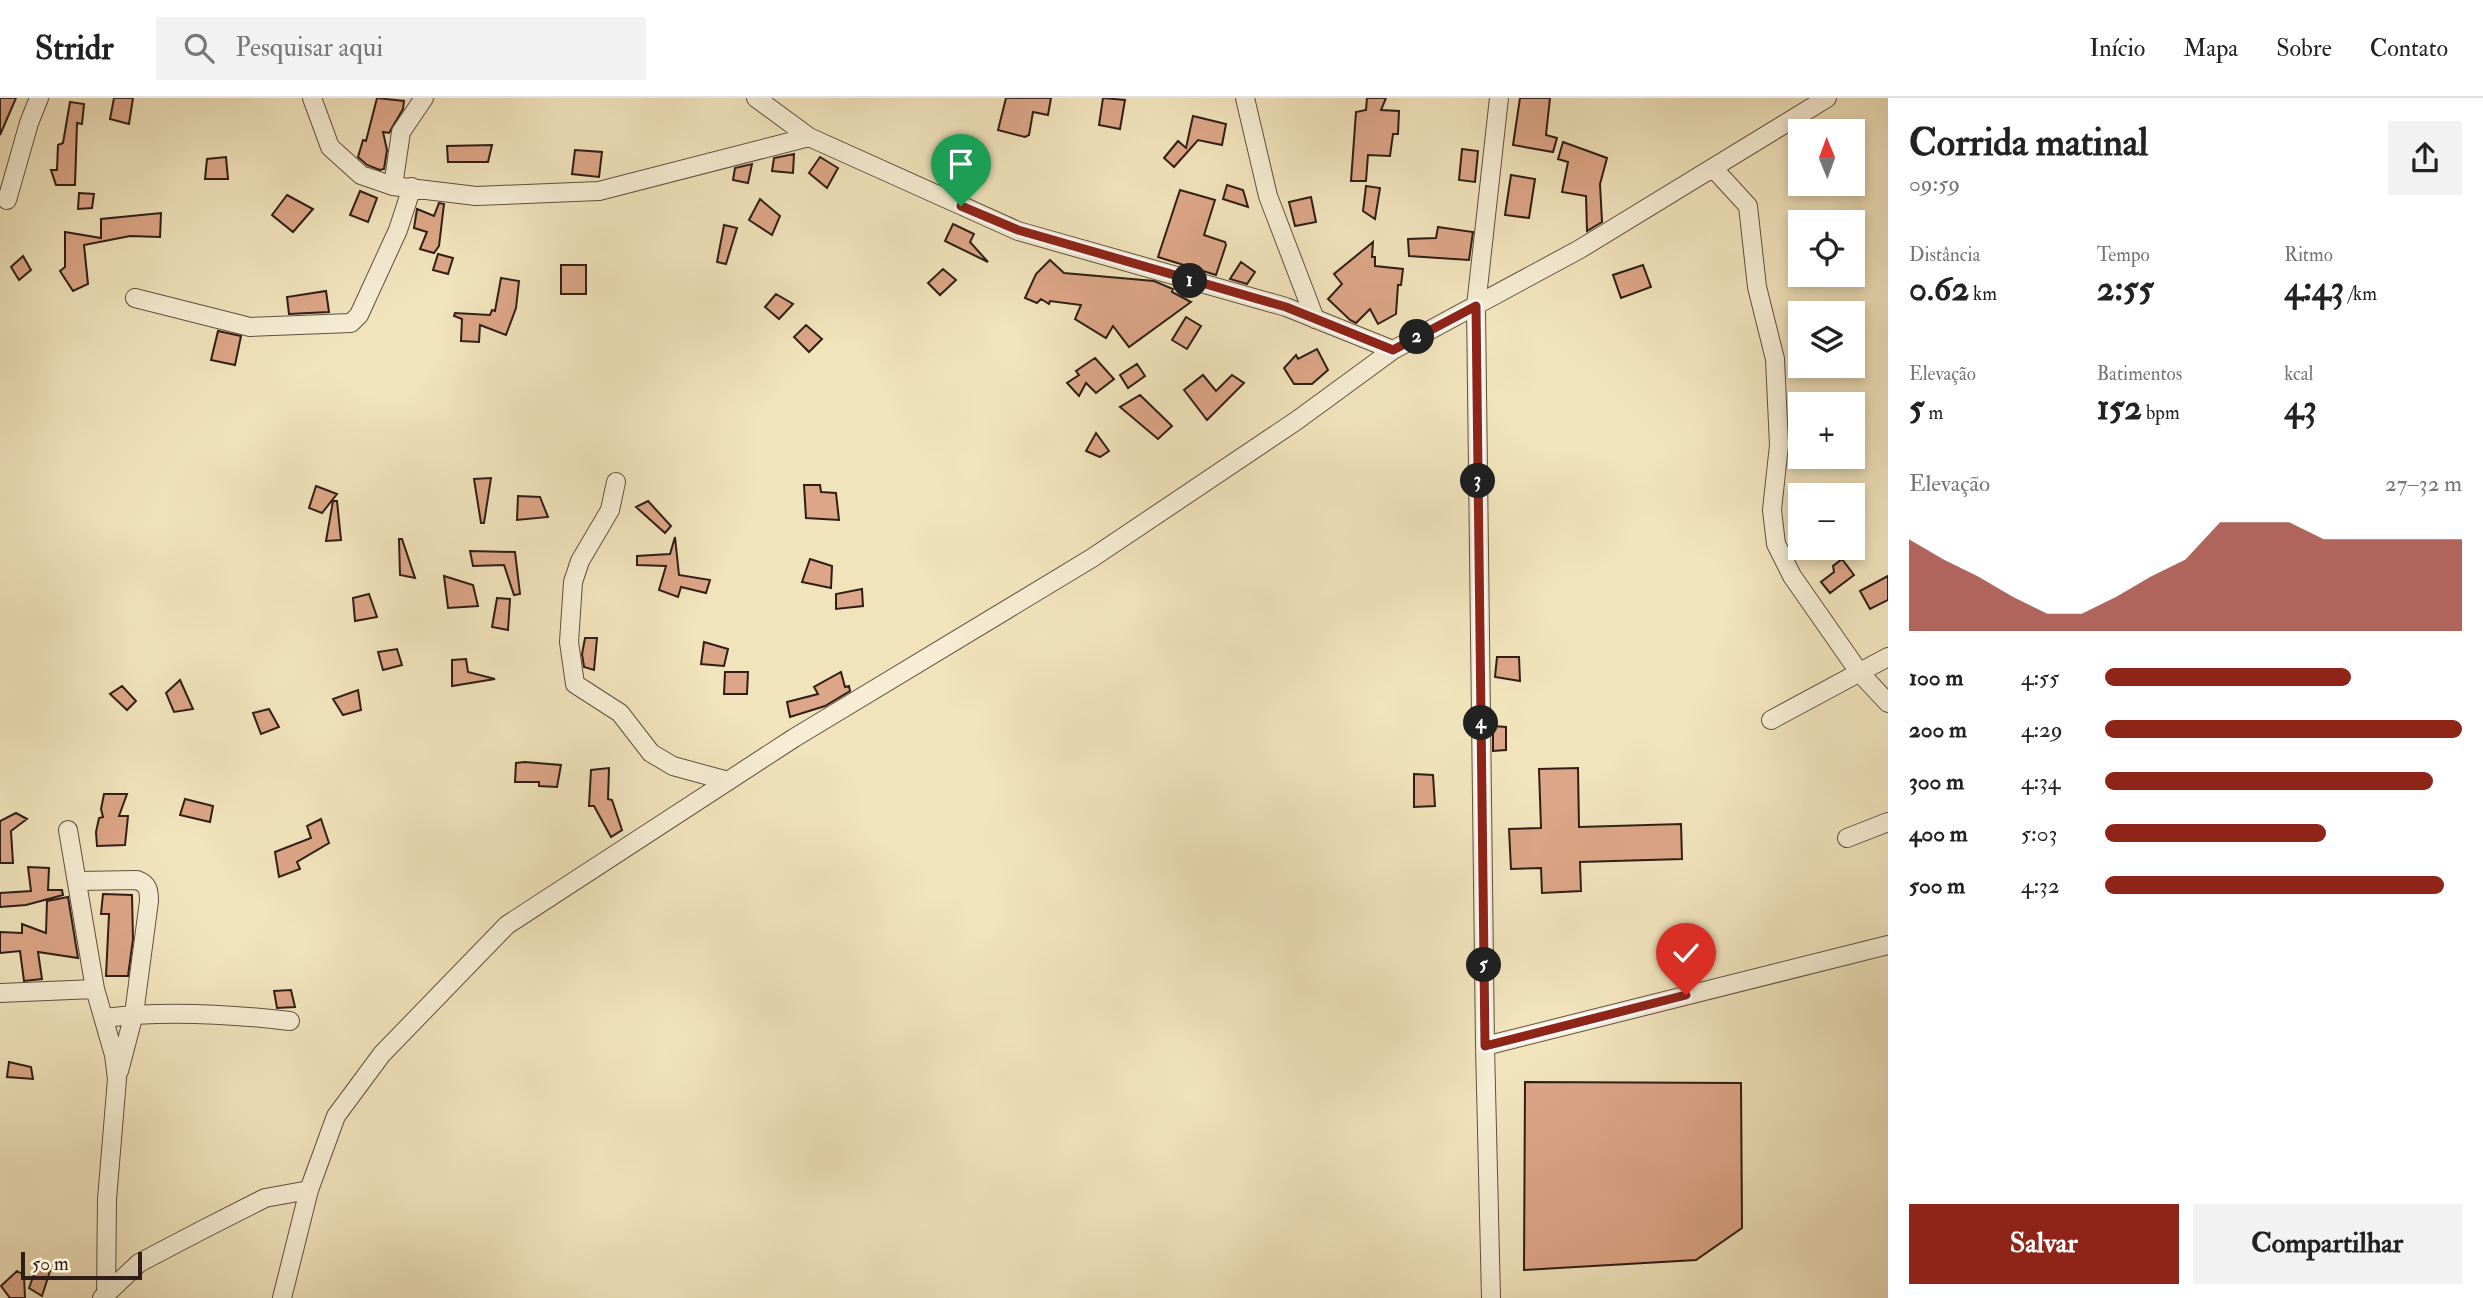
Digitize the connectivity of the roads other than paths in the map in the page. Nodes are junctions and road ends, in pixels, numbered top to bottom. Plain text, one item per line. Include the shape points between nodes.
1 (39, 98) edge
2 (312, 98) edge
3 (425, 98) edge
4 (756, 98) edge
5 (1245, 98) edge
6 (1499, 98) edge
7 (1827, 98) edge
8 (775, 105) edge
9 (809, 137) junction
10 (1714, 169) junction
11 (393, 186) junction
12 (412, 187) junction
13 (7, 200) dead end
14 (135, 298) dead end
15 (1476, 306) junction
16 (1315, 319) junction
17 (1393, 350) junction
18 (616, 482) dead end
19 (1888, 657) edge
20 (1859, 672) junction
21 (1888, 703) edge
22 (1771, 720) dead end
23 (728, 781) junction
24 (1888, 822) edge
25 (68, 830) dead end
26 (1847, 838) dead end
27 (78, 881) junction
28 (1888, 945) edge
29 (94, 989) junction
30 (0, 993) edge
31 (134, 1014) junction
32 (104, 1018) junction
33 (290, 1021) dead end
34 (1485, 1046) junction
35 (117, 1079) junction
36 (309, 1190) junction
37 (104, 1296) edge
38 (282, 1298) edge
39 (1491, 1298) edge

1 - 13 street
2 - 11 street via 330,147 361,175
3 - 11 street via 401,132
4 - 8 street
5 - 16 street via 1268,197
6 - 15 street
7 - 10 street
8 - 9 street
9 - 12 street via 599,191 476,196
9 - 16 street via 1018,230
10 - 15 street
10 - 20 street via 1748,206 1757,287 1775,359 1779,445 1772,510 1776,544 1792,576
11 - 12 street
12 - 14 street via 398,230 359,315 351,323 250,327
15 - 17 street
15 - 34 street
16 - 17 street
17 - 23 street via 1092,558
18 - 23 street via 610,510 573,582 569,642 575,684 620,713 652,753 673,765
19 - 20 street
20 - 21 street
20 - 22 street
23 - 36 street via 507,925 382,1054 336,1116
24 - 26 street
25 - 27 street
27 - 29 street
27 - 31 street via 137,880 149,889
28 - 34 street
29 - 30 street
29 - 32 street
31 - 32 street
31 - 33 street
31 - 35 street
32 - 35 street
34 - 39 street
35 - 37 street
36 - 37 street via 265,1198 202,1230 139,1264
36 - 38 street

